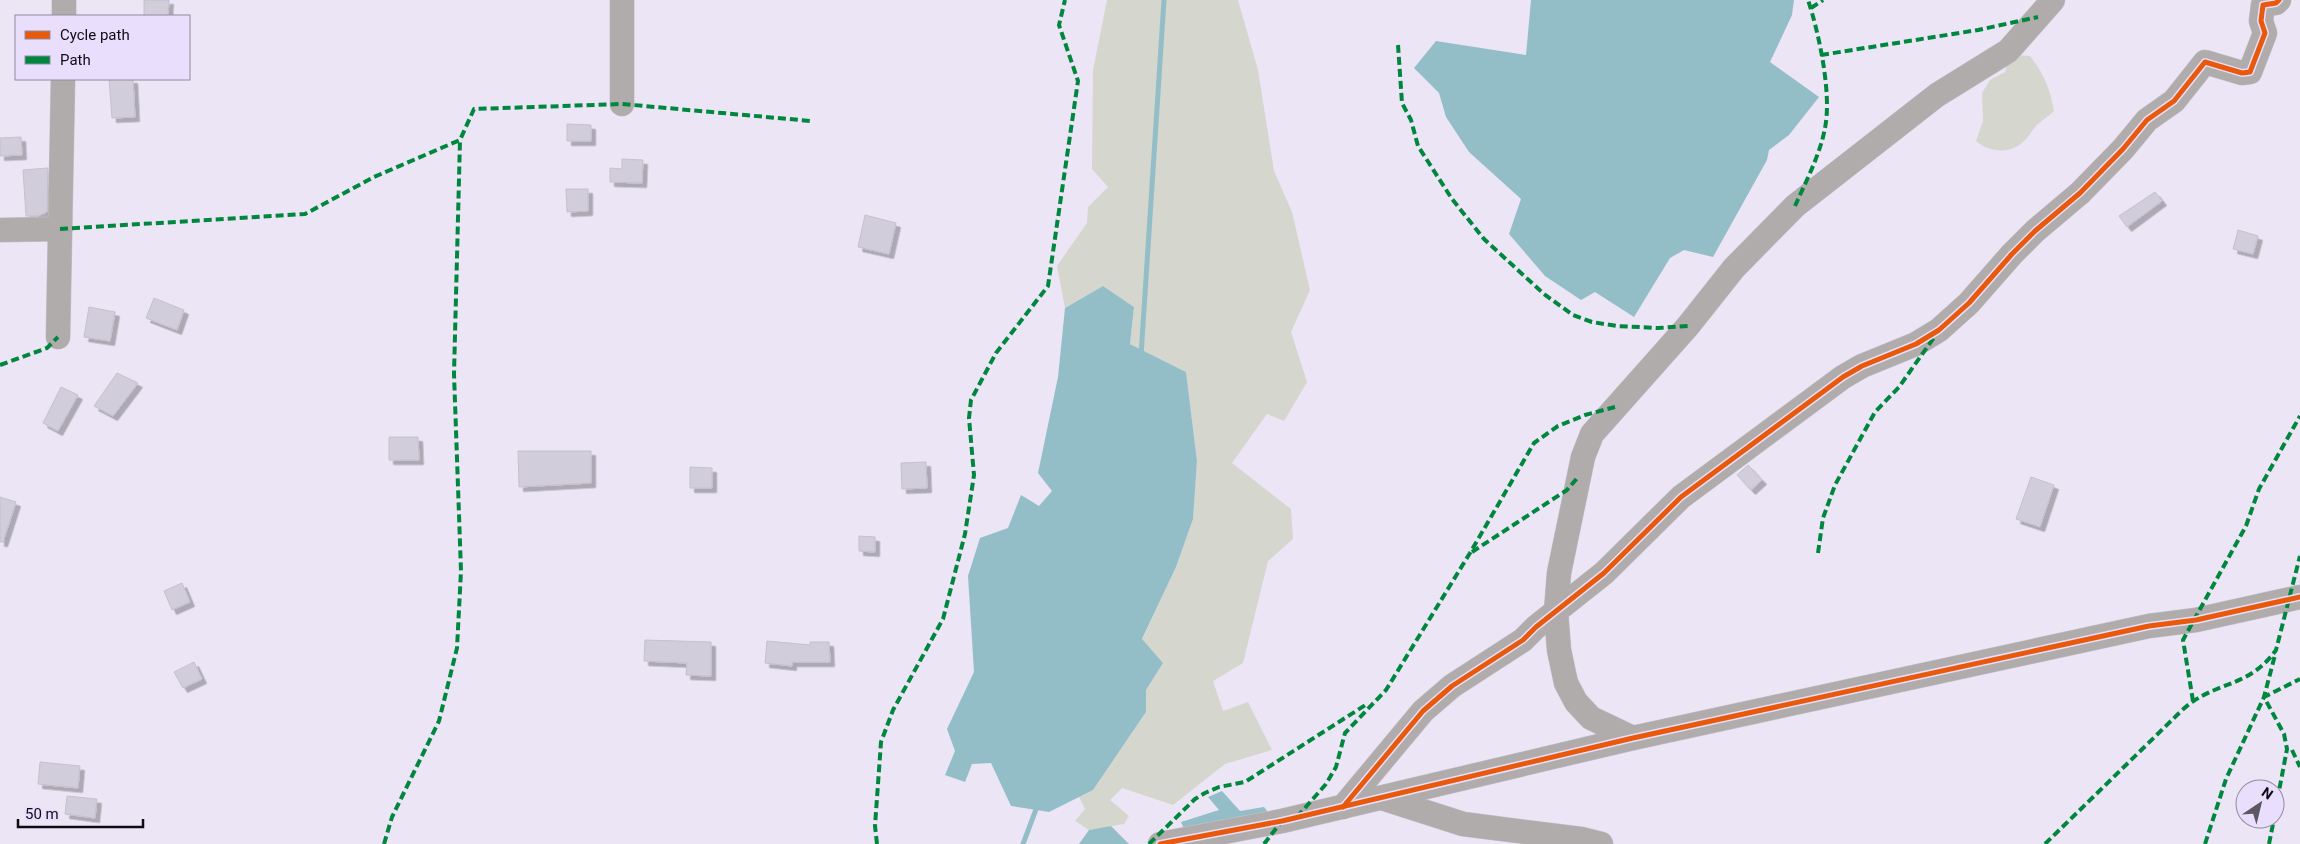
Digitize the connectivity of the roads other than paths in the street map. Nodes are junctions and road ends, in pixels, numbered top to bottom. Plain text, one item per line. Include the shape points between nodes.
1 (64, 0) edge
2 (622, 0) edge
3 (2053, 0) edge
4 (2279, 0) edge
5 (64, 15) edge
6 (63, 80) edge
7 (622, 104) dead end
8 (60, 229) junction
9 (0, 230) edge
10 (58, 336) dead end
11 (2300, 597) edge
12 (1556, 611) junction
13 (1633, 738) junction
14 (1380, 798) junction
15 (1343, 807) junction
16 (1160, 844) edge
17 (1602, 844) edge

1 - 5 street
2 - 7 street
3 - 12 street via 2008,51 1937,95 1795,206 1734,268 1688,326 1592,434 1583,457 1560,572
4 - 12 street via 2263,5 2261,21 2265,33 2250,72 2242,73 2205,62 2174,101 2147,120 2080,193 2035,231 1969,304 1939,330 1916,344 1862,366 1814,396 1681,497 1604,573
6 - 8 street
8 - 9 street
8 - 10 street
11 - 13 street via 2196,620 2149,626
12 - 13 street via 1566,682 1576,702 1591,718
12 - 15 street via 1523,640 1452,686 1424,711
13 - 14 street
14 - 15 street
14 - 17 street via 1463,824
15 - 16 street

